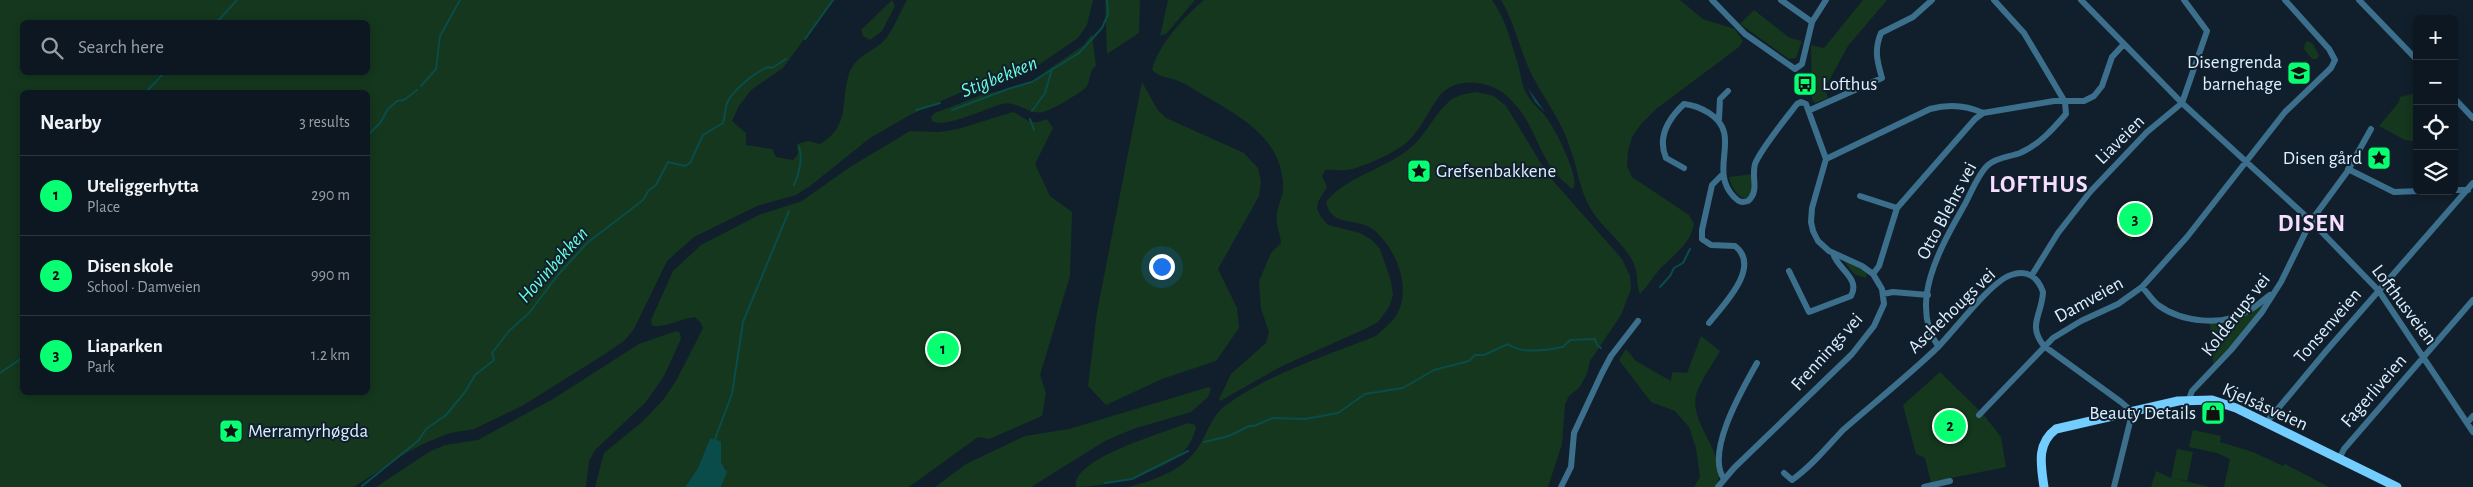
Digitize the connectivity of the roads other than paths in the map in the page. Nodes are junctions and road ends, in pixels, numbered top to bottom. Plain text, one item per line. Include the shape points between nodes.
1 (1712, 0) edge
2 (1781, 0) edge
3 (1826, 0) edge
4 (1932, 0) edge
5 (1994, 0) edge
6 (2081, 0) edge
7 (2184, 0) edge
8 (2285, 0) edge
9 (2359, 0) edge
10 (1812, 22) junction
11 (2124, 44) junction
12 (2413, 56) edge
13 (1728, 91) dead end
14 (2065, 102) junction
15 (2458, 102) edge
16 (2182, 103) junction
17 (1809, 108) junction
18 (1983, 113) junction
19 (2473, 118) edge
20 (1719, 120) junction
21 (2371, 129) dead end
22 (1826, 159) junction
23 (2246, 161) junction
24 (1684, 168) dead end
25 (2348, 169) junction
26 (1722, 175) junction
27 (2473, 183) edge
28 (2458, 190) edge
29 (2468, 190) junction
30 (2413, 191) edge
31 (1860, 196) dead end
32 (1897, 208) junction
33 (2311, 222) junction
34 (1833, 253) junction
35 (1789, 271) dead end
36 (1873, 274) junction
37 (2032, 275) junction
38 (2142, 287) junction
39 (2379, 291) junction
40 (2274, 292) junction
41 (1884, 294) junction
42 (1928, 296) junction
43 (2473, 300) edge
44 (1638, 321) dead end
45 (1709, 323) dead end
46 (1938, 346) junction
47 (2044, 346) junction
48 (2424, 356) junction
49 (1757, 363) dead end
50 (2189, 399) junction
51 (2130, 411) junction
52 (1979, 415) dead end
53 (2473, 416) edge
54 (2266, 423) junction
55 (2467, 423) junction
56 (2473, 432) edge
57 (2339, 459) junction
58 (1784, 473) dead end
59 (1724, 479) junction
60 (1950, 481) dead end
61 (1934, 486) edge
62 (1561, 487) edge
63 (1718, 487) edge
64 (1924, 487) edge
65 (2044, 487) edge
66 (2114, 487) edge
67 (2397, 487) edge

1 - 10 street via 1745,34 1792,68 1801,66
2 - 10 street
3 - 10 street
4 - 17 street via 1913,17 1882,33 1876,46 1876,59 1882,78
5 - 14 street via 2024,33
6 - 11 street, Lofthusveien
7 - 16 street via 2207,31
8 - 23 street, Damveien via 2335,60 2325,75 2284,113
9 - 12 street
11 - 14 street via 2112,57 2102,86 2094,96
11 - 16 street, Lofthusveien
13 - 20 street via 1720,99
14 - 18 street
14 - 42 street, Otto Blehrs vei via 2066,114 2032,147 1996,160 1985,168 1940,250 1931,273
15 - 19 street
16 - 23 street, Lofthusveien
16 - 37 street, Liaveien via 2147,132 2090,192
17 - 22 street
17 - 26 street via 1801,102 1797,104 1759,156 1754,169 1755,191 1750,200 1736,199
18 - 22 street via 1974,108 1954,106 1930,109
18 - 32 street
20 - 24 street via 1693,105 1684,104 1676,112 1666,126 1662,148 1670,162
20 - 26 street via 1726,140
21 - 25 street, Kolderups vei
22 - 34 street via 1810,222 1818,241
23 - 33 street, Lofthusveien
23 - 38 street, Damveien via 2187,237
25 - 30 street via 2394,192
25 - 33 street, Kolderups vei
26 - 45 street via 1712,185 1702,239 1711,245 1735,246 1745,267 1740,282
27 - 29 street, Tonsenveien
28 - 29 street
29 - 39 street, Tonsenveien
31 - 32 street
32 - 36 street via 1879,266
33 - 39 street, Lofthusveien
33 - 40 street, Kolderups vei
34 - 35 street via 1854,286 1853,293 1844,300 1810,312
34 - 36 street
36 - 41 street
37 - 46 street, Aschehougs vei via 2011,275 1999,283
37 - 47 street via 2043,292 2035,327 2036,337
38 - 40 street via 2157,304 2174,314 2214,320 2231,319 2247,312
38 - 47 street, Damveien via 2118,304 2064,330
39 - 48 street, Lofthusveien
39 - 54 street, Tonsenveien
40 - 50 street, Kolderups vei via 2262,312
41 - 42 street
41 - 59 street, Frennings vei via 1880,314 1860,344
42 - 46 street, Otto Blehrs vei via 1929,328
43 - 48 street, Fagerliveien
44 - 62 street via 1610,356 1574,433 1571,467
46 - 58 street, Aschehougs vei via 1843,430 1832,445 1800,474 1792,480
47 - 51 street
47 - 52 street, Damveien
48 - 55 street, Lofthusveien
48 - 57 street, Fagerliveien via 2344,449
49 - 59 street via 1727,421 1718,460
50 - 51 street, Kjelsåsveien
50 - 54 street, Kjelsåsveien via 2222,403
51 - 65 street, Kjelsåsveien via 2063,426 2050,434 2041,454
51 - 66 street via 2130,424
53 - 55 street
54 - 57 street, Kjelsåsveien
55 - 56 street, Lofthusveien
57 - 67 street, Kjelsåsveien
59 - 63 street, Frennings vei
60 - 61 street
61 - 64 street

